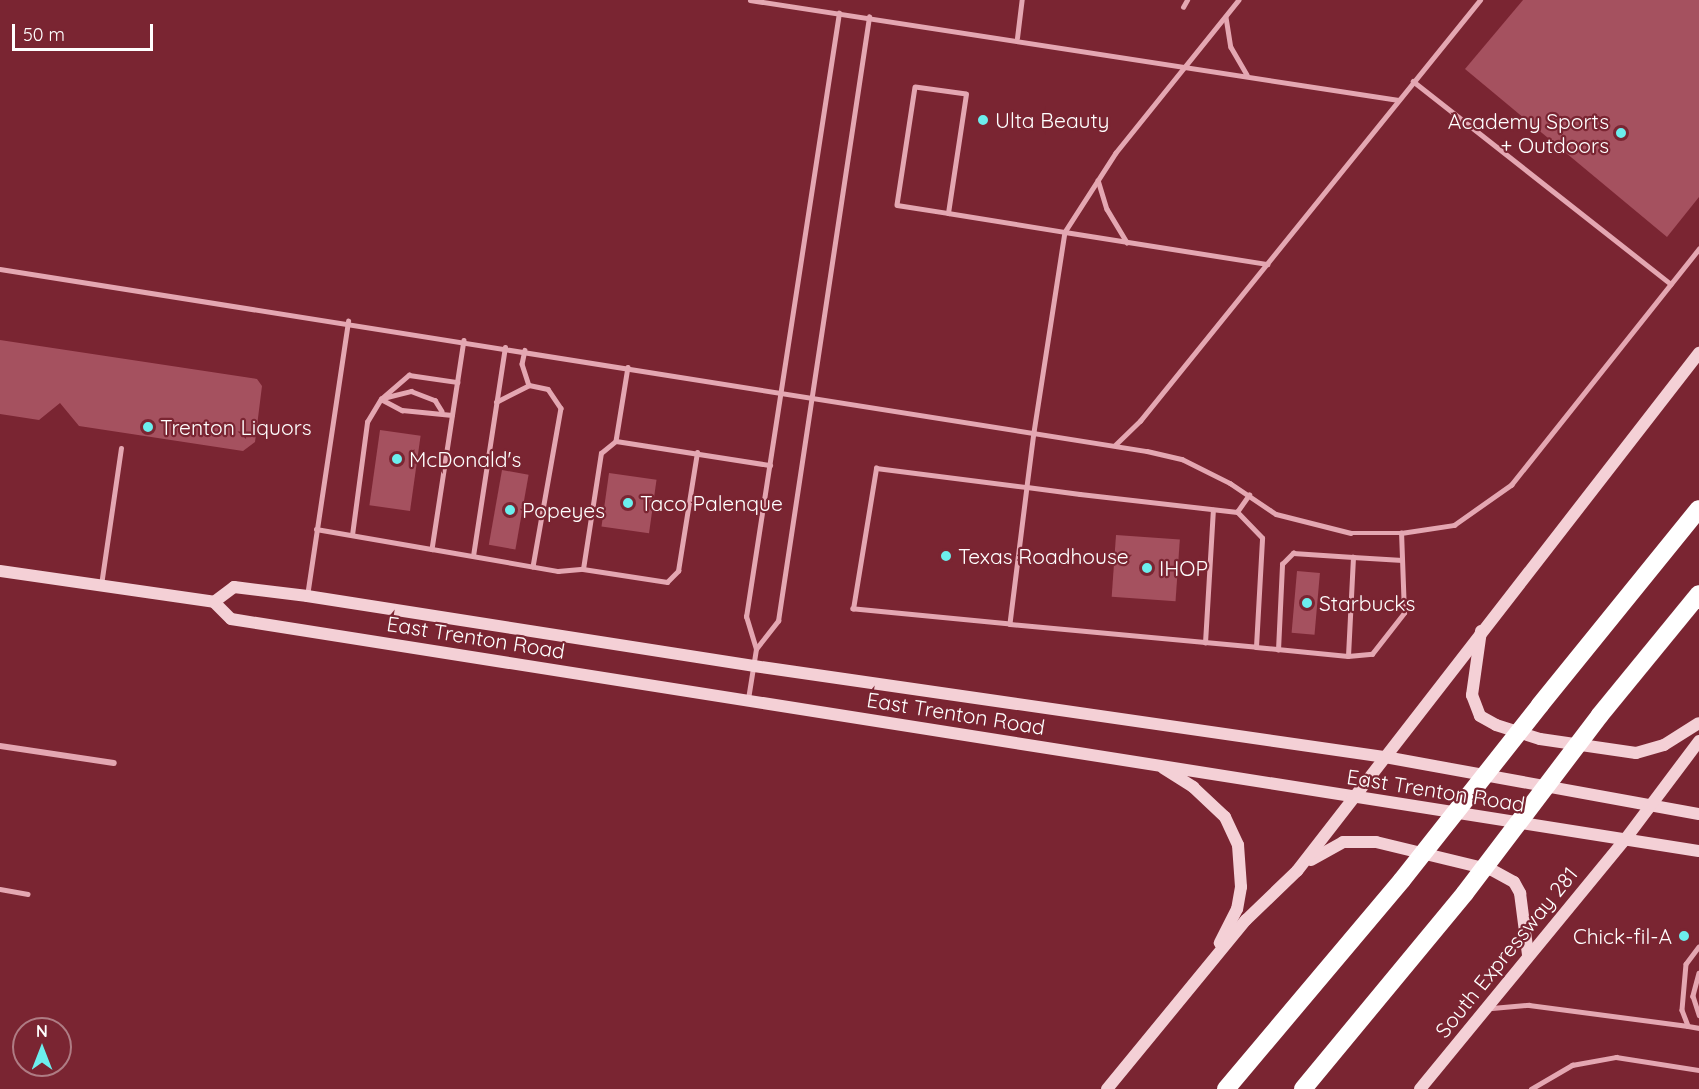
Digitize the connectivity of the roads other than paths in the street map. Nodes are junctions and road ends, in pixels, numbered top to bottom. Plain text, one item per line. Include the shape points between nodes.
1 (750, 0) edge
2 (1022, 0) edge
3 (1187, 0) edge
4 (1239, 0) edge
5 (1480, 0) edge
6 (1183, 8) dead end
7 (839, 13) junction
8 (869, 17) junction
9 (1226, 17) junction
10 (1017, 38) junction
11 (1188, 65) junction
12 (1246, 75) junction
13 (1413, 81) junction
14 (1398, 99) junction
15 (1098, 179) junction
16 (948, 213) junction
17 (1065, 232) junction
18 (1127, 242) junction
19 (1699, 249) edge
20 (1267, 264) junction
21 (0, 269) edge
22 (1671, 284) junction
23 (348, 321) junction
24 (464, 340) junction
25 (505, 347) junction
26 (525, 350) junction
27 (1699, 353) edge
28 (628, 367) junction
29 (457, 382) junction
30 (529, 385) junction
31 (781, 392) junction
32 (813, 397) junction
33 (381, 399) junction
34 (496, 402) junction
35 (442, 411) junction
36 (453, 415) junction
37 (1034, 432) junction
38 (616, 441) junction
39 (1115, 445) junction
40 (121, 448) dead end
41 (697, 453) junction
42 (770, 465) junction
43 (1028, 487) junction
44 (1249, 495) junction
45 (1699, 509) edge
46 (1213, 510) junction
47 (1237, 512) junction
48 (316, 529) junction
49 (1401, 533) junction
50 (352, 535) junction
51 (432, 549) junction
52 (472, 556) junction
53 (1353, 557) junction
54 (1402, 560) junction
55 (533, 567) junction
56 (583, 569) junction
57 (0, 571) edge
58 (101, 585) junction
59 (1699, 594) edge
60 (306, 596) junction
61 (214, 602) junction
62 (1011, 624) junction
63 (1481, 630) junction
64 (1205, 643) junction
65 (1256, 647) junction
66 (756, 649) junction
67 (1278, 650) junction
68 (1348, 656) junction
69 (753, 666) junction
70 (748, 699) junction
71 (1699, 723) edge
72 (1699, 741) edge
73 (0, 746) edge
74 (1386, 757) junction
75 (114, 764) dead end
76 (1157, 764) junction
77 (1356, 796) junction
78 (1650, 806) junction
79 (1699, 814) edge
80 (1624, 841) junction
81 (1699, 851) edge
82 (1297, 871) junction
83 (0, 889) edge
84 (28, 894) dead end
85 (1699, 947) edge
86 (1528, 955) junction
87 (1209, 964) junction
88 (1699, 973) edge
89 (1483, 1010) junction
90 (1699, 1015) edge
91 (1688, 1026) junction
92 (1699, 1028) edge
93 (1699, 1070) edge
94 (1107, 1089) edge
95 (1226, 1089) edge
96 (1303, 1089) edge
97 (1420, 1089) edge
98 (1531, 1089) edge

1 - 7 lane
2 - 10 lane
3 - 6 lane
4 - 9 lane
5 - 13 lane
7 - 8 lane
7 - 31 lane
8 - 10 lane
8 - 32 lane
9 - 11 lane
9 - 12 lane via 1231,47
10 - 11 lane
11 - 12 lane
11 - 15 lane
12 - 14 lane
13 - 14 lane
13 - 22 lane
14 - 20 lane
15 - 17 lane
15 - 18 lane via 1107,209
16 - 16 lane via 966,94 915,87 897,205
16 - 17 lane
17 - 18 lane
17 - 37 lane
18 - 20 lane
19 - 22 lane
20 - 39 lane via 1140,422
21 - 23 lane
22 - 49 lane via 1511,485 1454,525
23 - 24 lane
23 - 48 lane
24 - 25 lane
24 - 29 lane
25 - 26 lane
25 - 34 lane
26 - 28 lane
26 - 30 lane via 522,364
27 - 63 main road
28 - 31 lane
28 - 38 lane
29 - 33 lane via 409,375
29 - 36 lane
30 - 34 lane
30 - 55 lane via 548,389 561,408
31 - 32 lane
31 - 42 lane
32 - 37 lane
32 - 66 lane via 778,621
33 - 35 lane via 402,410
33 - 35 lane via 411,391 435,400
33 - 50 lane via 367,422
34 - 52 lane
35 - 36 lane
36 - 51 lane
37 - 39 lane
37 - 43 lane
38 - 41 lane
38 - 56 lane via 601,453
39 - 44 lane via 1182,459
40 - 58 lane
41 - 42 lane
41 - 56 lane via 674,578 667,582
42 - 66 lane via 746,617
43 - 46 lane
43 - 62 lane
43 - 62 lane via 876,468 853,609
44 - 47 lane
44 - 49 lane via 1276,514 1317,527
45 - 95 highway, bridge via 1402,880
46 - 47 lane
46 - 64 lane
47 - 65 lane via 1262,538
48 - 50 lane
48 - 60 lane
49 - 54 lane
50 - 51 lane
51 - 52 lane
52 - 55 lane
53 - 54 lane
53 - 67 lane via 1293,553 1282,564
53 - 68 lane
54 - 68 lane via 1404,613 1372,654
55 - 56 lane
57 - 58 main road, East Trenton Road
58 - 61 main road, East Trenton Road
59 - 96 highway, bridge via 1600,715 1465,893
60 - 61 main road, East Trenton Road via 234,587
60 - 69 main road, East Trenton Road
61 - 70 main road, East Trenton Road via 231,619
62 - 64 lane
63 - 71 main road via 1472,695 1480,716 1496,725 1540,739 1636,753 1665,745
63 - 74 main road
64 - 65 lane
65 - 67 lane
66 - 69 lane
67 - 68 lane
69 - 70 lane
69 - 74 main road, East Trenton Road
70 - 76 main road, East Trenton Road
72 - 78 main road, South Expressway 281
73 - 75 street
74 - 77 main road
74 - 78 main road, East Trenton Road
76 - 77 main road, East Trenton Road
76 - 87 main road via 1211,803 1225,817 1238,845 1242,872 1237,909
77 - 80 main road, East Trenton Road
77 - 82 main road
78 - 79 main road, East Trenton Road
78 - 80 main road, South Expressway 281
80 - 81 main road, East Trenton Road
80 - 86 main road, South Expressway 281
82 - 86 main road via 1333,846 1357,842 1492,870 1514,882 1520,892
82 - 87 main road
83 - 84 lane
85 - 91 lane via 1686,964 1682,1010
86 - 89 main road, South Expressway 281
87 - 94 main road
88 - 90 lane via 1693,996
89 - 91 lane via 1509,1003
89 - 97 main road, South Expressway 281
91 - 92 lane
93 - 98 lane via 1616,1057 1572,1065

